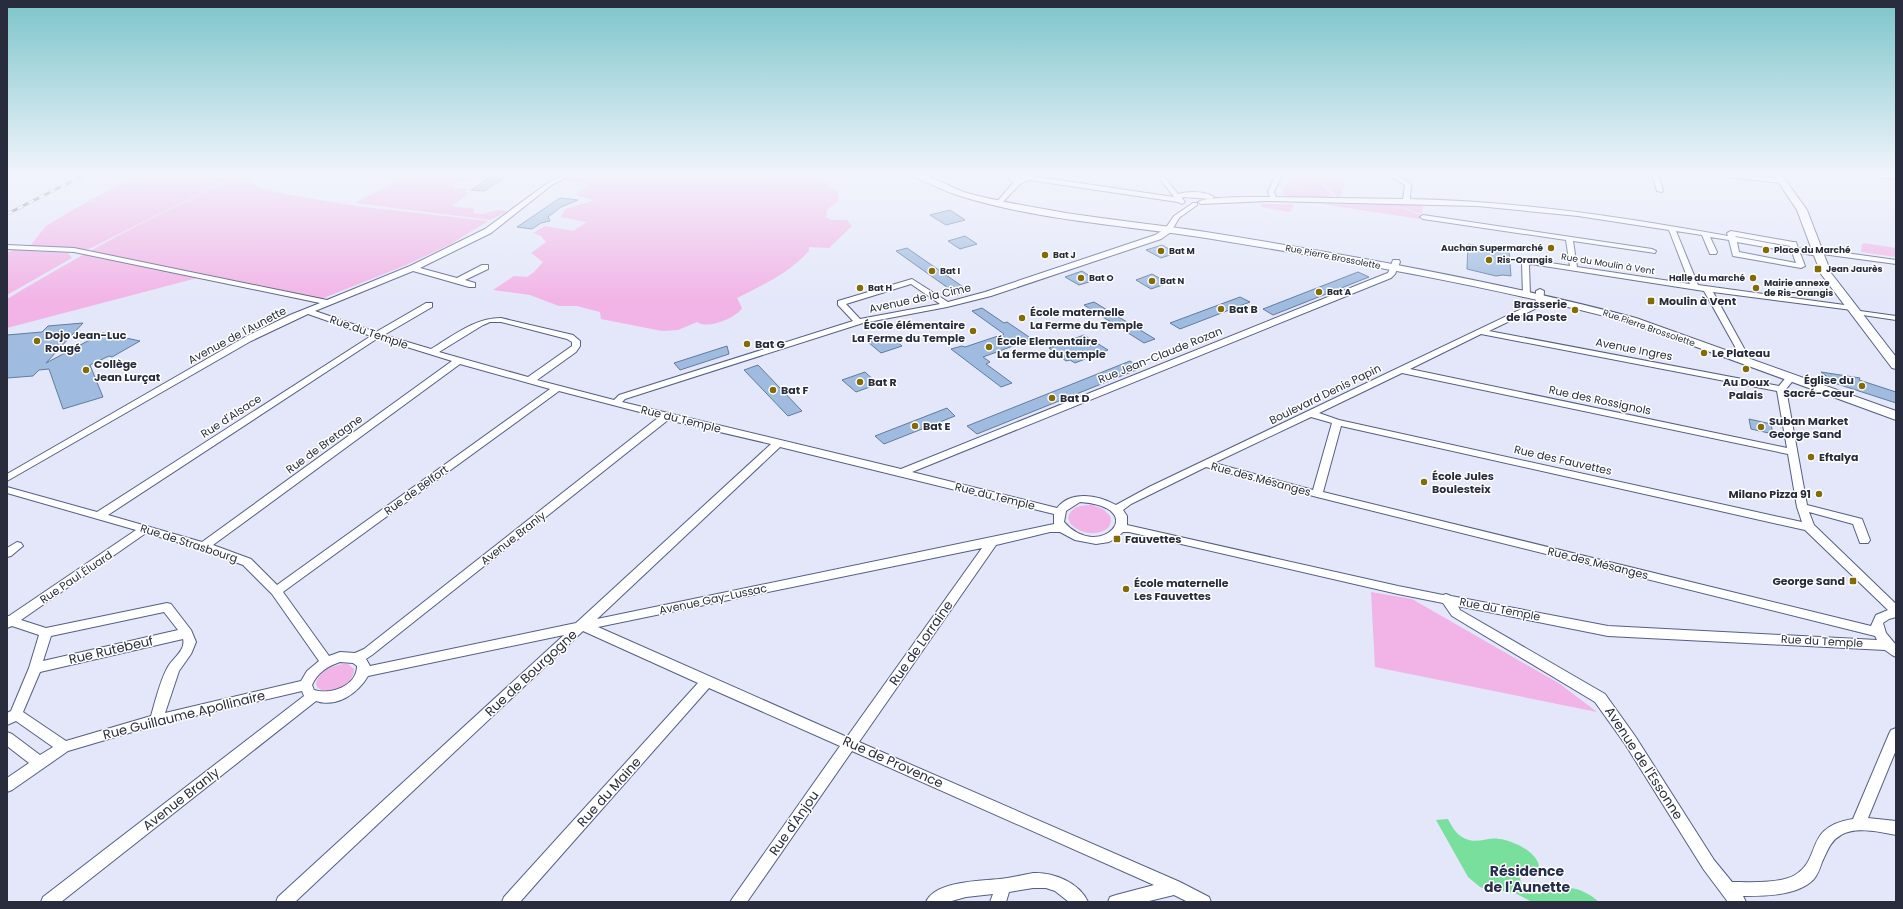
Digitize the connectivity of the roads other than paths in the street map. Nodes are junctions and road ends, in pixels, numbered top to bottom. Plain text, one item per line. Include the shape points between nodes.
1 (507, 216) edge
2 (1122, 216) edge
3 (1174, 216) edge
4 (1181, 216) edge
5 (1589, 216) edge
6 (1803, 216) edge
7 (1423, 217) dead end
8 (1172, 223) junction
9 (1671, 227) junction
10 (1705, 233) junction
11 (1569, 238) junction
12 (1732, 238) junction
13 (1752, 242) junction
14 (1775, 246) junction
15 (7, 247) edge
16 (1795, 250) junction
17 (1652, 251) dead end
18 (1713, 252) dead end
19 (1817, 252) junction
20 (1756, 258) junction
21 (1778, 262) junction
22 (1896, 262) edge
23 (1394, 265) junction
24 (485, 267) dead end
25 (413, 268) junction
26 (1574, 269) junction
27 (458, 281) junction
28 (472, 285) dead end
29 (1695, 287) junction
30 (1706, 289) junction
31 (1526, 291) junction
32 (1541, 294) junction
33 (323, 301) dead end
34 (429, 305) dead end
35 (947, 305) junction
36 (1854, 310) junction
37 (307, 311) junction
38 (1896, 318) edge
39 (858, 322) junction
40 (1482, 332) junction
41 (376, 336) junction
42 (431, 353) junction
43 (458, 361) junction
44 (1747, 361) junction
45 (1896, 365) edge
46 (1403, 370) junction
47 (1791, 377) junction
48 (529, 381) junction
49 (556, 389) junction
50 (1781, 389) junction
51 (616, 403) junction
52 (1312, 414) junction
53 (667, 416) junction
54 (1896, 416) edge
55 (1337, 422) junction
56 (778, 443) junction
57 (1792, 452) junction
58 (1205, 464) junction
59 (903, 472) junction
60 (7, 478) edge
61 (7, 490) edge
62 (1317, 494) junction
63 (1802, 508) junction
64 (1116, 510) junction
65 (1059, 512) junction
66 (100, 515) junction
67 (1808, 527) junction
68 (1062, 528) junction
69 (145, 529) junction
70 (1120, 529) junction
71 (1864, 540) dead end
72 (992, 542) junction
73 (17, 546) dead end
74 (204, 546) junction
75 (7, 553) edge
76 (276, 591) junction
77 (1446, 598) junction
78 (1896, 612) edge
79 (8, 622) edge
80 (583, 626) junction
81 (1878, 632) junction
82 (46, 633) junction
83 (187, 633) junction
84 (1892, 648) edge
85 (357, 658) junction
86 (326, 662) junction
87 (35, 668) junction
88 (364, 672) junction
89 (707, 682) junction
90 (310, 691) junction
91 (11, 717) edge
92 (156, 720) junction
93 (1896, 734) edge
94 (7, 738) edge
95 (850, 743) junction
96 (64, 747) junction
97 (40, 763) junction
98 (7, 786) edge
99 (1858, 824) junction
100 (1896, 828) edge
101 (1003, 886) junction
102 (1175, 887) junction
103 (1728, 889) junction
104 (49, 902) edge
105 (284, 902) edge
106 (510, 902) edge
107 (738, 902) edge
108 (934, 902) edge
109 (998, 902) edge
110 (1080, 902) edge
111 (1116, 902) edge
112 (1203, 902) edge
113 (1738, 902) edge

1 - 25 street, Avenue de l'Aunette via 488,231
2 - 8 main road, Rue Pierre Brossolette
3 - 8 street
4 - 8 street, Avenue de la Cime
5 - 9 street
6 - 19 main road
7 - 11 street
8 - 23 main road, Rue Pierre Brossolette
8 - 23 main road, Rue Pierre Brossolette via 1337,257
8 - 35 street, Avenue de la Cime via 1158,237 988,294
9 - 10 street
9 - 29 street
10 - 12 street
10 - 18 street
11 - 17 street
11 - 26 street
12 - 13 street
12 - 16 street via 1731,233 1793,244
12 - 20 street via 1736,254
13 - 14 street
13 - 20 street
14 - 16 street
14 - 21 street
15 - 33 street via 74,250
16 - 19 street
16 - 21 street via 1801,266
19 - 22 street
19 - 36 main road via 1826,274
20 - 21 street
23 - 31 main road, Rue Pierre Brossolette
23 - 59 street, Rue Jean-Claude Rozan via 1388,276
24 - 27 street
25 - 27 street
25 - 37 street, Avenue de l'Aunette
26 - 29 street, Rue du Moulin à Vent
26 - 31 street, Rue du Moulin à Vent via 1527,263 1524,267
27 - 28 street
29 - 30 street, Rue du Moulin à Vent
30 - 36 street, Rue du Moulin à Vent
30 - 44 street
31 - 32 main road, Rue Pierre Brossolette
32 - 40 street, Boulevard Denis Papin via 1540,303
32 - 44 main road, Rue Pierre Brossolette via 1632,320
34 - 41 street, Rue d'Alsace
35 - 39 street, Avenue de la Cime
35 - 39 street via 912,281 841,303
36 - 38 street, Rue du Moulin à Vent
36 - 45 main road
37 - 41 street, Rue du Temple
37 - 60 street, Avenue de l'Aunette via 248,339
39 - 51 street, Avenue de la Cime via 622,397
40 - 46 street, Boulevard Denis Papin
40 - 50 street, Avenue Ingres
41 - 42 street, Rue du Temple
41 - 66 street, Rue d'Alsace
42 - 43 street, Rue du Temple
42 - 48 street via 480,323 496,319 570,337 576,341 573,350
43 - 48 street, Rue du Temple
43 - 74 street, Rue de Bretagne
44 - 47 main road, Rue Pierre Brossolette
46 - 52 street, Boulevard Denis Papin
46 - 57 street, Rue des Rossignols
47 - 50 street
47 - 54 main road, Rue Pierre Brossolette
48 - 49 street, Rue du Temple
49 - 51 street, Rue du Temple
49 - 76 street, Rue de Belfort
50 - 57 street
51 - 53 street, Rue du Temple
52 - 55 street, Rue des Fauvettes
52 - 58 street, Boulevard Denis Papin
53 - 56 street, Rue du Temple
53 - 85 street, Avenue Branly via 368,652
55 - 62 street, Rue des Mésanges
55 - 67 street, Rue des Fauvettes
56 - 59 street, Rue du Temple
56 - 80 street, Rue de Bourgogne
57 - 63 street
58 - 62 street, Rue des Mésanges
58 - 64 street, Boulevard Denis Papin via 1127,502
59 - 65 street, Rue du Temple
61 - 66 street, Rue de Strasbourg
62 - 81 street, Rue des Mésanges
63 - 67 street
63 - 71 street via 1858,522
64 - 65 street via 1100,501 1084,499 1070,502
64 - 70 street via 1121,516
65 - 68 street via 1059,523
66 - 69 street, Rue de Strasbourg
67 - 78 street
68 - 70 street via 1076,537 1093,540 1109,537
68 - 72 street, Avenue Gay-Lussac via 1050,528
69 - 74 street, Rue de Strasbourg
69 - 79 street, Rue Paul Éluard
70 - 77 street, Rue du Temple via 1128,528 1331,575
72 - 80 street, Avenue Gay-Lussac
72 - 95 street, Rue de Lorraine
73 - 75 street
74 - 76 street, Rue de Strasbourg via 247,562
76 - 86 street, Rue de Strasbourg
77 - 84 street, Rue du Temple via 1608,631
77 - 103 street, Avenue de l'Essonne via 1456,613 1600,698
78 - 81 street via 1878,620
79 - 82 street
80 - 88 street, Avenue Gay-Lussac
80 - 89 street, Rue de Provence
80 - 105 street, Rue de Bourgogne
81 - 84 street
82 - 83 street via 167,607
82 - 87 street
83 - 87 street, Rue Rutebeuf
83 - 92 street via 190,646 173,668
85 - 86 street via 340,658
85 - 88 street via 364,666
86 - 90 street via 314,671
87 - 91 street
88 - 90 street via 355,685 338,695 320,698
89 - 95 street, Rue de Provence
89 - 106 street, Rue du Maine
90 - 92 street, Rue Guillaume Apollinaire
90 - 104 street, Avenue Branly
91 - 96 street
92 - 96 street, Rue Guillaume Apollinaire
93 - 99 street
94 - 97 street
95 - 102 street, Rue de Provence
95 - 107 street, Rue d'Anjou
96 - 97 street, Rue Guillaume Apollinaire
97 - 98 street, Rue Guillaume Apollinaire
99 - 100 street
99 - 103 street via 1845,826 1826,835 1808,875 1786,886
101 - 108 street via 963,889 946,894
101 - 109 street
101 - 110 street via 1021,882 1054,882
102 - 111 street
102 - 112 street, Rue de Provence
103 - 113 street, Avenue de l'Essonne

